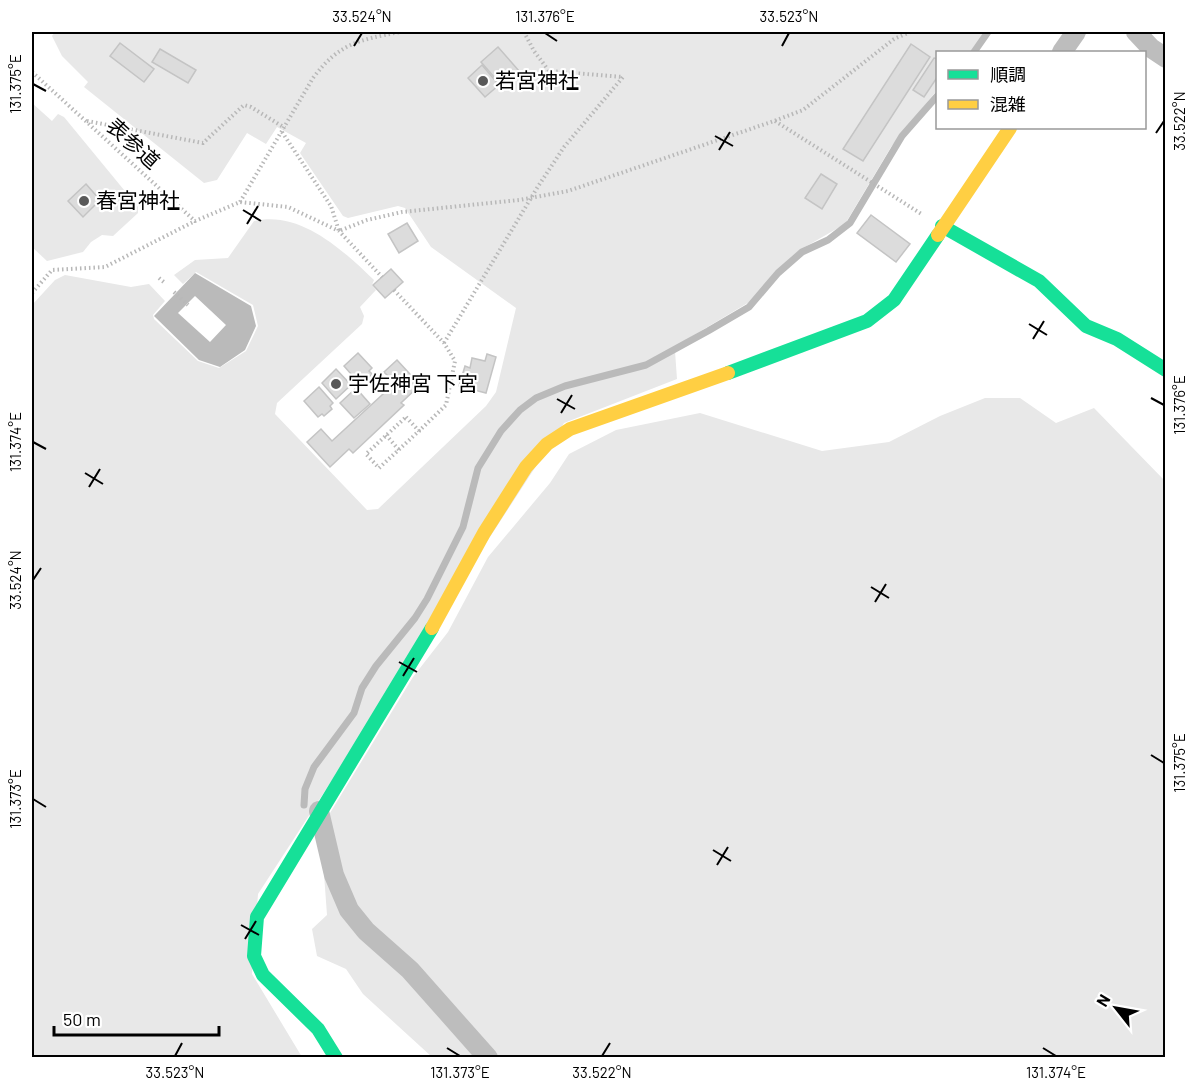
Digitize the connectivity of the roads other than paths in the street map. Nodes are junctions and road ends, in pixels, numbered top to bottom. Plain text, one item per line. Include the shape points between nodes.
1 (1076, 32) edge
2 (1136, 32) edge
3 (1063, 51) edge
4 (1166, 58) edge
5 (1009, 129) edge
6 (942, 226) junction
7 (1166, 370) edge
8 (319, 811) junction
9 (336, 1058) edge
10 (488, 1058) edge

1 - 3 street
2 - 4 street
5 - 6 street
6 - 7 street via 1039,281 1086,326 1117,339
6 - 8 street via 894,300 867,321 570,429 547,444 526,467 484,533 425,640
8 - 9 street via 257,917 254,956 263,975 318,1029
8 - 10 street via 334,875 349,910 366,931 410,970

